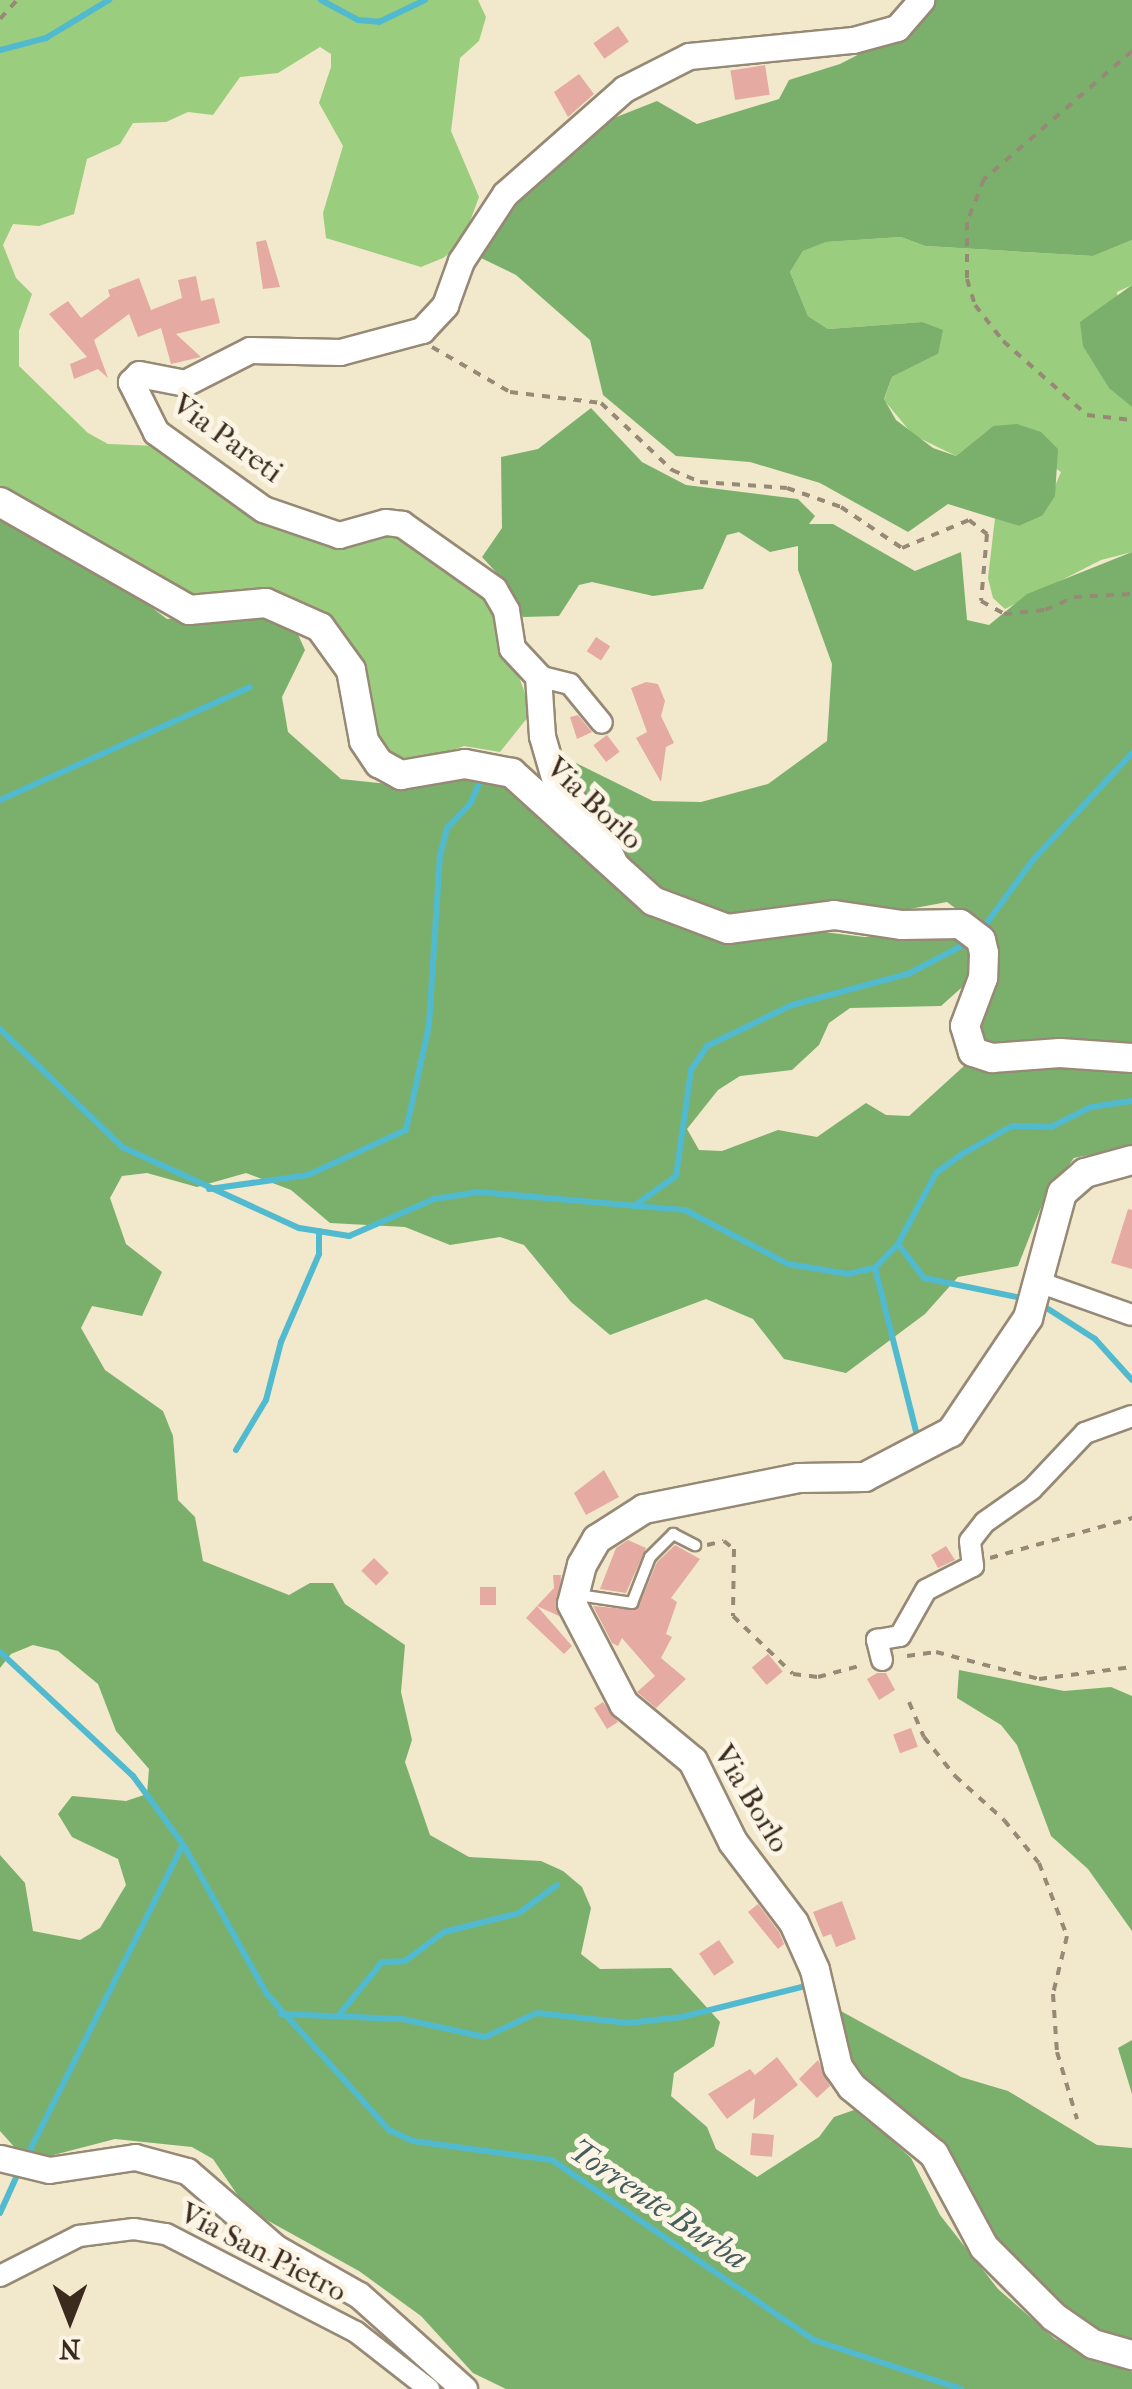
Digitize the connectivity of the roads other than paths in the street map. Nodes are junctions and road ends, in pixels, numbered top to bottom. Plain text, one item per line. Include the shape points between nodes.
1 (921, 0) edge
2 (0, 502) edge
3 (538, 676) junction
4 (602, 722) dead end
5 (618, 871) junction
6 (1132, 1058) edge
7 (1132, 1160) edge
8 (1041, 1283) junction
9 (1132, 1316) edge
10 (1132, 1416) edge
11 (695, 1544) road end
12 (572, 1595) junction
13 (882, 1660) road end
14 (0, 2158) edge
15 (0, 2276) edge
16 (1132, 2356) edge
17 (429, 2389) edge
18 (464, 2389) edge

1 - 3 street, Via Pareti via 897,28 853,40 689,56 624,89 505,194 461,261 446,304 422,330 340,352 250,350 185,382 140,374 131,388 156,432 264,510 339,535 402,524 494,589 512,648
2 - 5 main road, Via Borlo via 189,610 266,603 320,626 351,670 364,741 380,764 414,776 465,764 496,765
3 - 4 street via 570,684
3 - 5 street via 542,736 555,781 596,825
5 - 6 main road, Via Borlo via 652,901 728,930 834,915 902,926 960,924 981,940 984,953 983,978 965,1026 972,1052 992,1058
7 - 8 main road via 1086,1173 1062,1192
8 - 9 street
8 - 12 main road via 1028,1318 958,1424 924,1450 865,1477 799,1478 644,1509 598,1539
10 - 13 street via 1085,1432 1032,1489 985,1522 970,1542 976,1561 926,1590 900,1636 877,1640
11 - 12 lane via 674,1534 650,1557 632,1603
12 - 16 main road, Via Borlo via 574,1616 601,1651 624,1704 693,1761 733,1842 794,1923 816,1970 838,2067 852,2087 934,2154 984,2247 1054,2318 1093,2344
14 - 18 street via 49,2170 135,2157 187,2171 276,2248 359,2295
15 - 17 street, Via San Pietro via 79,2236 134,2228 166,2234 356,2332

